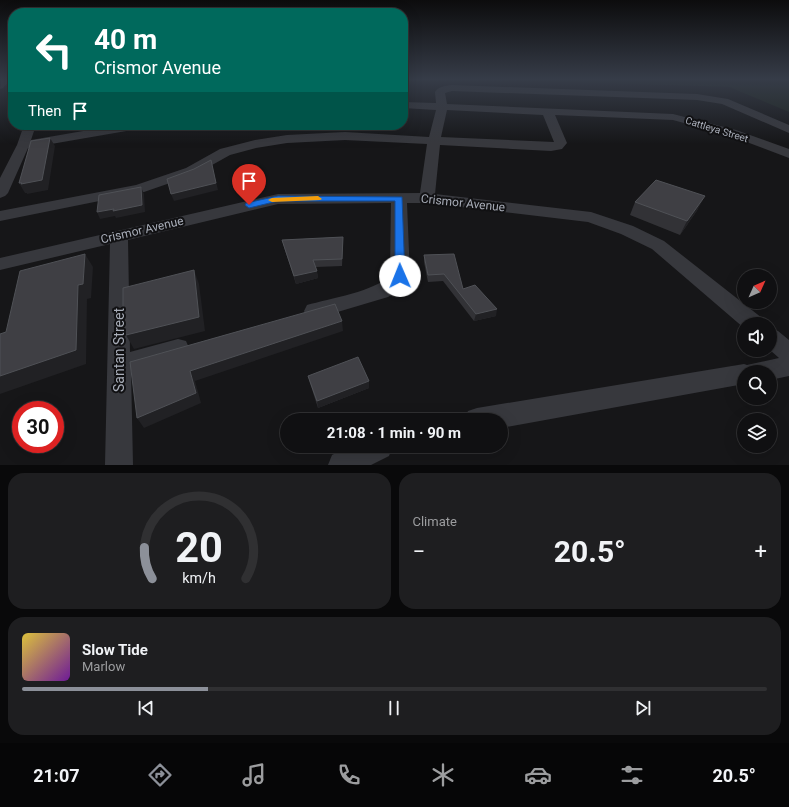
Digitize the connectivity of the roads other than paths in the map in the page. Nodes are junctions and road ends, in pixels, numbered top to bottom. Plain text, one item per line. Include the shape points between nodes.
1 (441, 101) edge
2 (722, 101) edge
3 (408, 105) edge
4 (442, 107) junction
5 (548, 112) junction
6 (789, 129) edge
7 (28, 130) edge
8 (109, 130) edge
9 (434, 140) junction
10 (23, 145) junction
11 (789, 154) edge
12 (0, 193) edge
13 (399, 198) junction
14 (427, 198) junction
15 (0, 216) edge
16 (119, 235) junction
17 (0, 264) edge
18 (299, 315) edge
19 (745, 317) edge
20 (777, 343) edge
21 (194, 344) edge
22 (789, 352) edge
23 (119, 365) junction
24 (789, 366) edge
25 (777, 368) edge
26 (737, 375) edge
27 (508, 415) edge
28 (365, 453) edge
29 (119, 465) edge
30 (342, 465) edge

1 - 4 street
2 - 6 street
3 - 4 street, Cattleya Street
4 - 5 street, Cattleya Street
4 - 9 street
5 - 9 street via 561,143 558,146
5 - 11 street, Cattleya Street via 673,117 702,123
7 - 10 street
8 - 10 street
9 - 14 street
9 - 15 street via 345,136 287,139 256,144 225,152 191,171 139,189
10 - 12 street
13 - 14 street, Crismor Avenue
13 - 16 street, Crismor Avenue via 278,199
13 - 18 street via 400,276 394,284 381,292
14 - 19 street, Crismor Avenue via 591,217 627,230 658,245
16 - 17 street, Crismor Avenue
16 - 23 street, Santan Street
20 - 22 street
21 - 23 street
23 - 29 street, Santan Street
24 - 25 street
26 - 27 street
28 - 30 street

